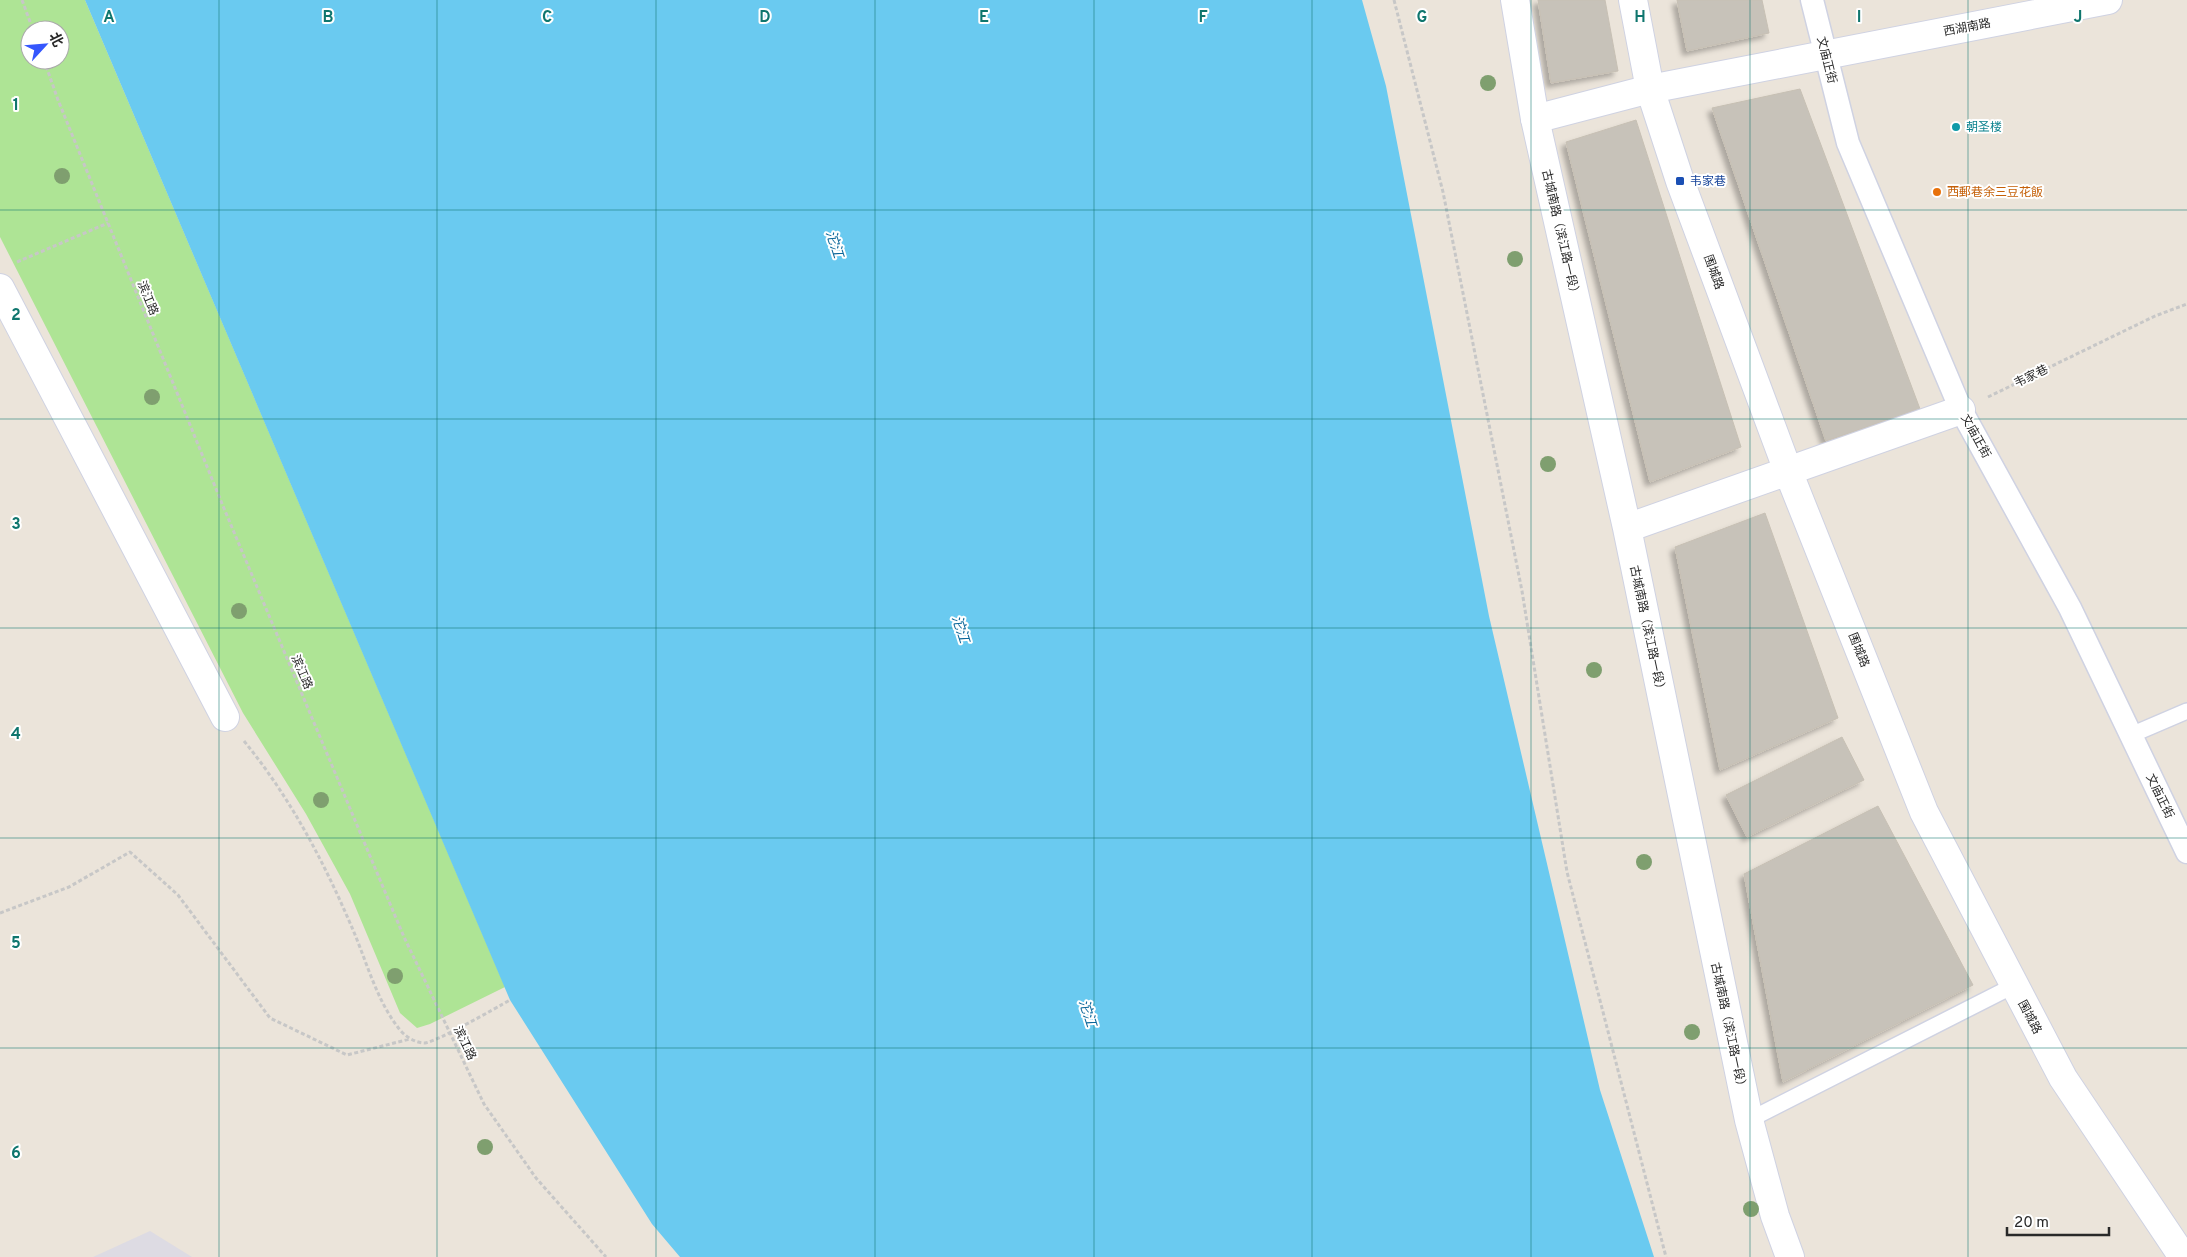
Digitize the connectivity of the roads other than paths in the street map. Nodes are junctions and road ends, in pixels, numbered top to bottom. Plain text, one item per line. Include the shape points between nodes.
1 (1515, 0) edge
2 (1633, 0) edge
3 (1812, 0) edge
4 (2108, 0) edge
5 (1826, 54) junction
6 (1650, 89) junction
7 (1535, 119) junction
8 (4, 276) edge
9 (1961, 410) junction
10 (1788, 471) junction
11 (1627, 528) junction
12 (2187, 711) edge
13 (224, 717) road end
14 (2131, 735) junction
15 (2187, 852) edge
16 (2013, 986) junction
17 (1749, 1120) junction
18 (1790, 1257) edge
19 (2183, 1257) edge

1 - 7 street, 古城南路（滨江路一段）
2 - 6 street, 围城路
3 - 5 street, 文庙正街
4 - 5 street, 西湖南路
5 - 6 street, 西湖南路
5 - 9 street, 文庙正街 via 1848,144
6 - 7 street, 西湖南路
6 - 10 street, 围城路 via 1680,181
7 - 11 street, 古城南路（滨江路一段）
8 - 13 street
9 - 10 street
9 - 14 street, 文庙正街 via 2070,608
10 - 11 street
10 - 16 street, 围城路 via 1924,812
11 - 17 street, 古城南路（滨江路一段）
12 - 14 lane
14 - 15 street, 文庙正街
16 - 17 lane
16 - 19 street, 围城路 via 2063,1078
17 - 18 street, 古城南路（滨江路一段） via 1775,1216

